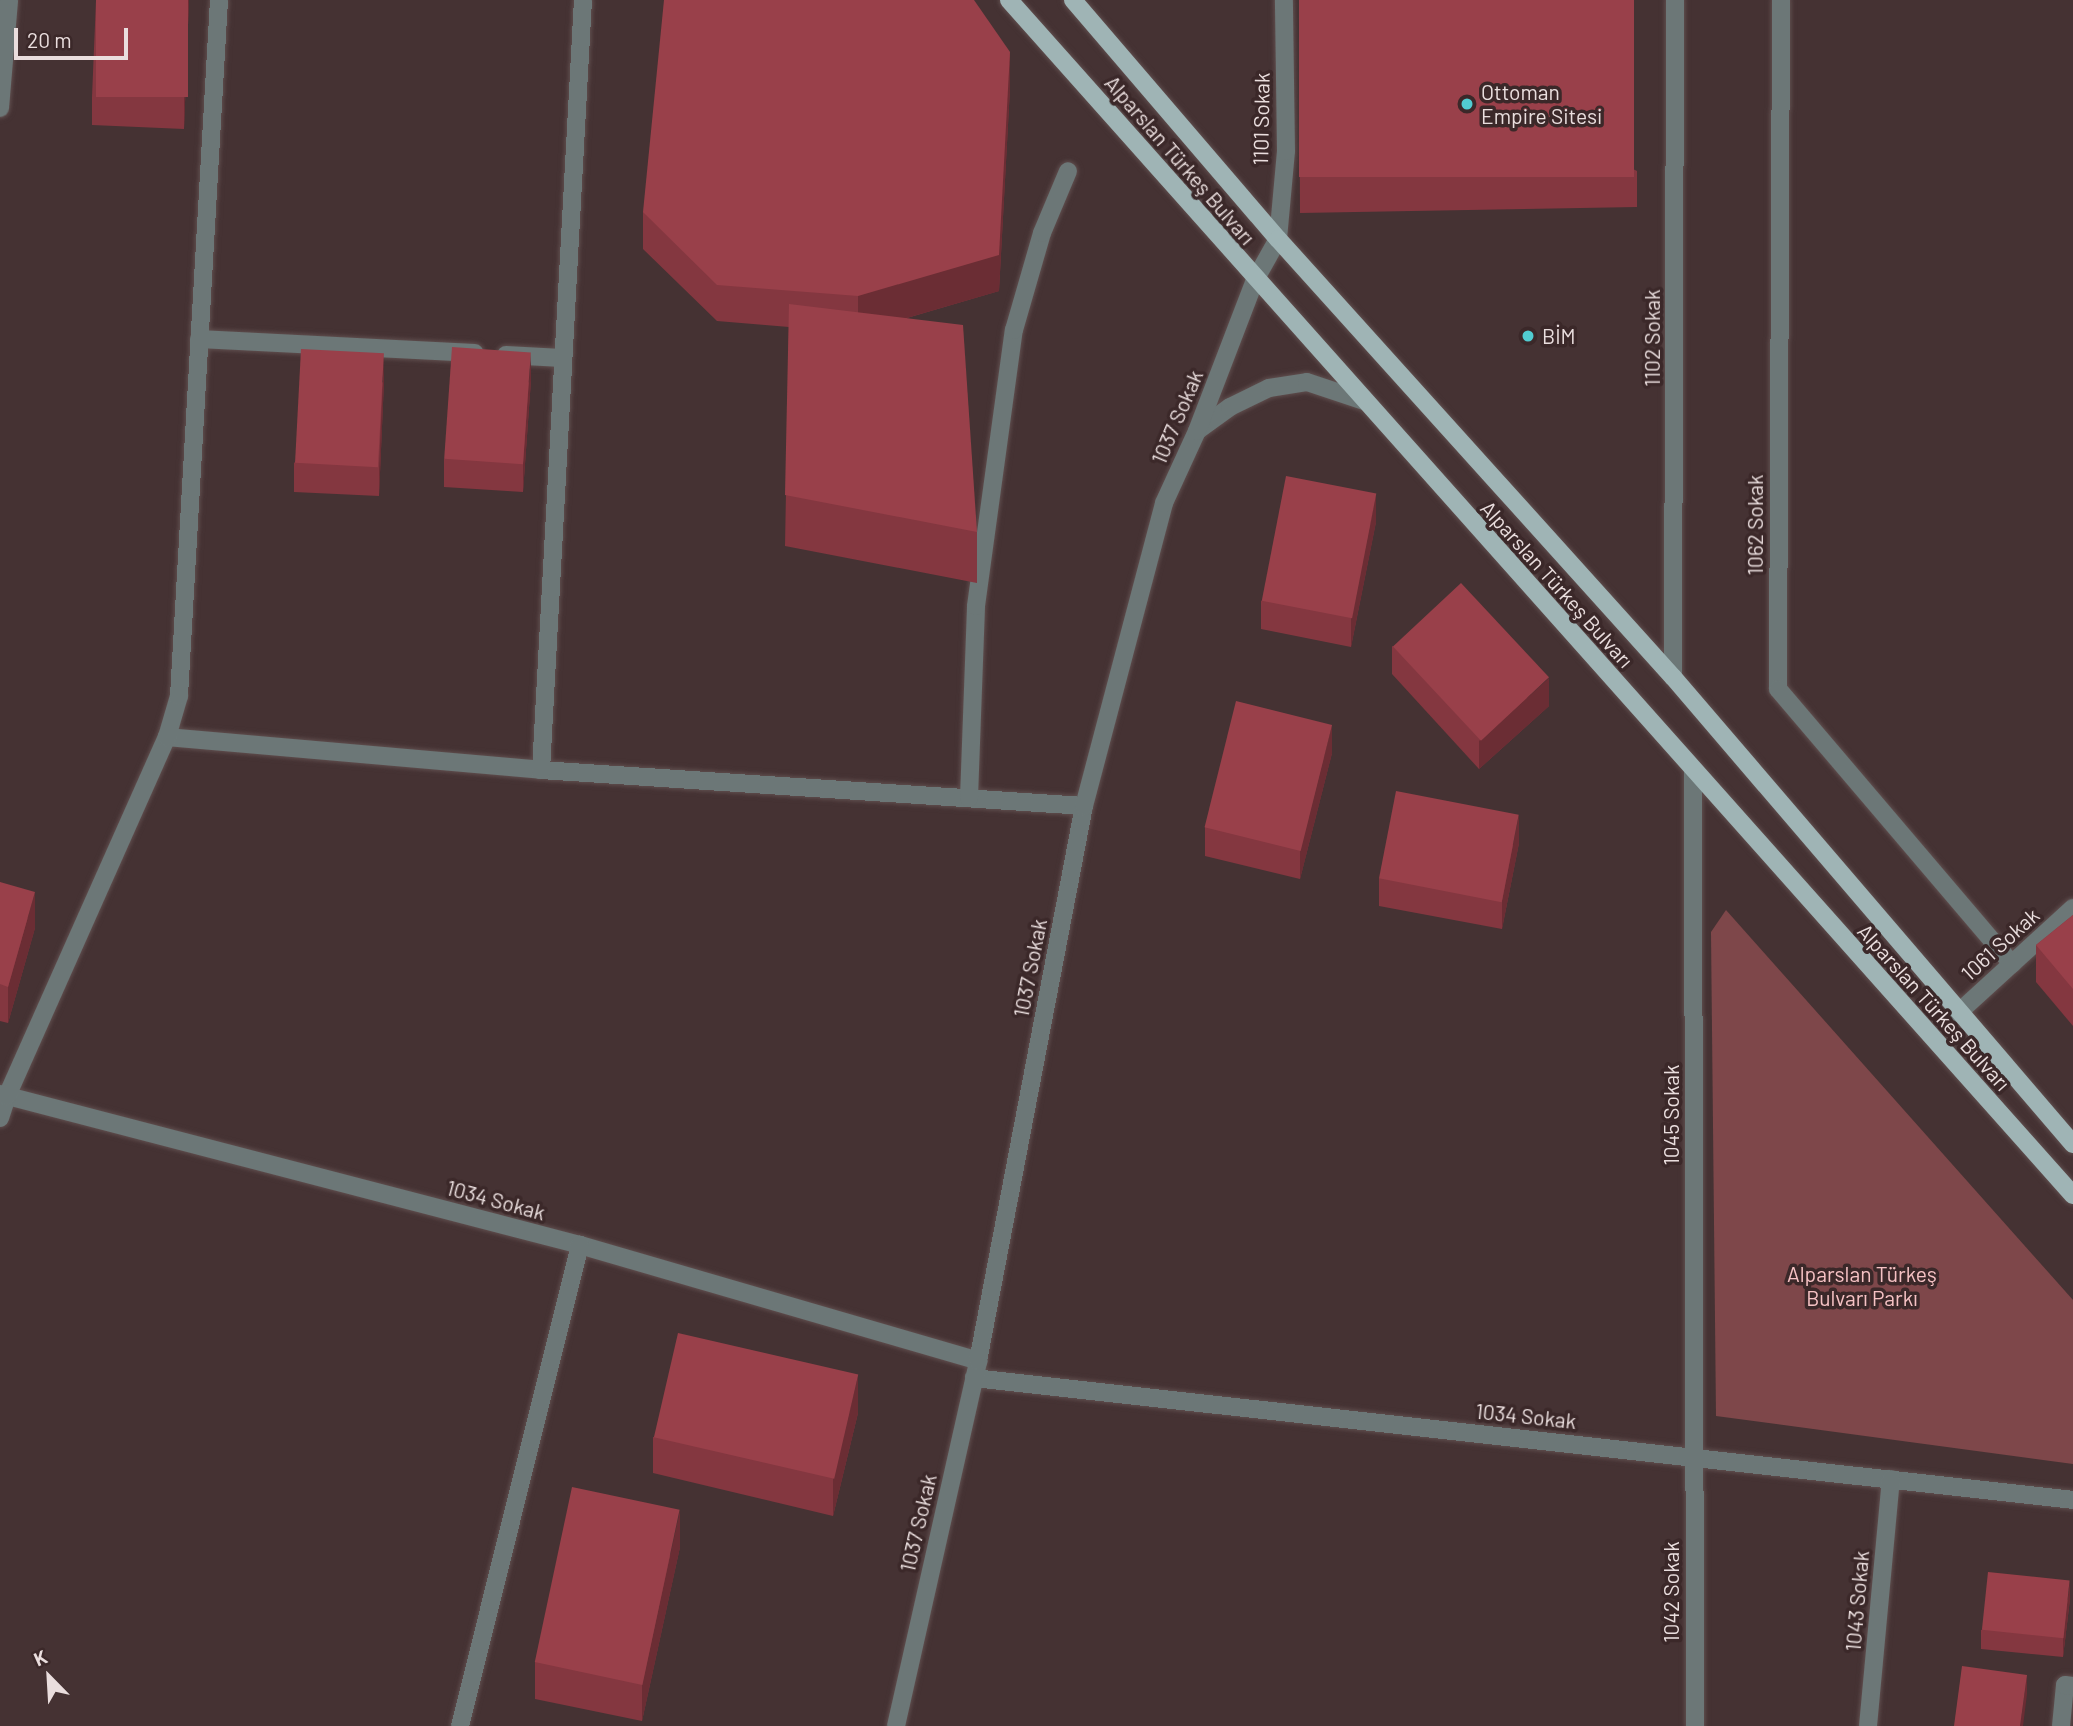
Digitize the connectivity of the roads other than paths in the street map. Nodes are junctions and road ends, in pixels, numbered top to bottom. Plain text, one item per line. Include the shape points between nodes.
1 (9, 0) edge
2 (219, 0) edge
3 (583, 0) edge
4 (1009, 0) edge
5 (1073, 0) edge
6 (1284, 0) edge
7 (1675, 0) edge
8 (1781, 0) edge
9 (0, 108) edge
10 (1069, 171) dead end
11 (1278, 239) junction
12 (1255, 280) junction
13 (199, 339) junction
14 (562, 358) junction
15 (1364, 401) junction
16 (1198, 431) junction
17 (1674, 677) junction
18 (167, 737) junction
19 (541, 770) junction
20 (1693, 772) junction
21 (969, 798) junction
22 (1084, 806) junction
23 (2073, 908) edge
24 (2012, 964) junction
25 (1958, 1013) junction
26 (4, 1095) edge
27 (0, 1118) edge
28 (2073, 1144) edge
29 (2073, 1195) edge
30 (580, 1245) junction
31 (976, 1369) junction
32 (1693, 1457) junction
33 (1891, 1479) junction
34 (2073, 1500) edge
35 (2073, 1686) edge
36 (460, 1726) edge
37 (896, 1726) edge
38 (1695, 1726) edge
39 (1868, 1726) edge
40 (2061, 1726) edge

1 - 9 street
2 - 13 street
3 - 14 street
4 - 12 main road, Alparslan Türkeş Bulvarı
5 - 11 main road, Alparslan Türkeş Bulvarı
6 - 11 street, 1101 Sokak via 1286,151
7 - 17 street, 1102 Sokak
8 - 24 street, 1062 Sokak via 1778,689
10 - 21 street via 1042,233 1014,330 976,606
11 - 12 street, 1037 Sokak
11 - 17 main road, Alparslan Türkeş Bulvarı
12 - 15 main road, Alparslan Türkeş Bulvarı
12 - 16 street, 1037 Sokak
13 - 14 street
13 - 18 street via 179,696
14 - 19 street
15 - 16 street via 1307,382 1269,388 1230,407
15 - 20 main road, Alparslan Türkeş Bulvarı
16 - 22 street, 1037 Sokak via 1164,503
17 - 25 main road, Alparslan Türkeş Bulvarı
18 - 19 street
18 - 26 street
19 - 21 street
20 - 29 main road, Alparslan Türkeş Bulvarı
20 - 32 street, 1045 Sokak
21 - 22 street
22 - 31 street, 1037 Sokak
23 - 24 street, 1061 Sokak
24 - 25 street, 1061 Sokak
25 - 28 main road, Alparslan Türkeş Bulvarı
26 - 27 street
26 - 30 street, 1034 Sokak
30 - 31 street, 1034 Sokak
30 - 36 street
31 - 32 street, 1034 Sokak
31 - 37 street, 1037 Sokak
32 - 33 street, 1034 Sokak
32 - 38 street, 1042 Sokak
33 - 34 street, 1034 Sokak
33 - 39 street, 1043 Sokak
35 - 40 street via 2064,1685

